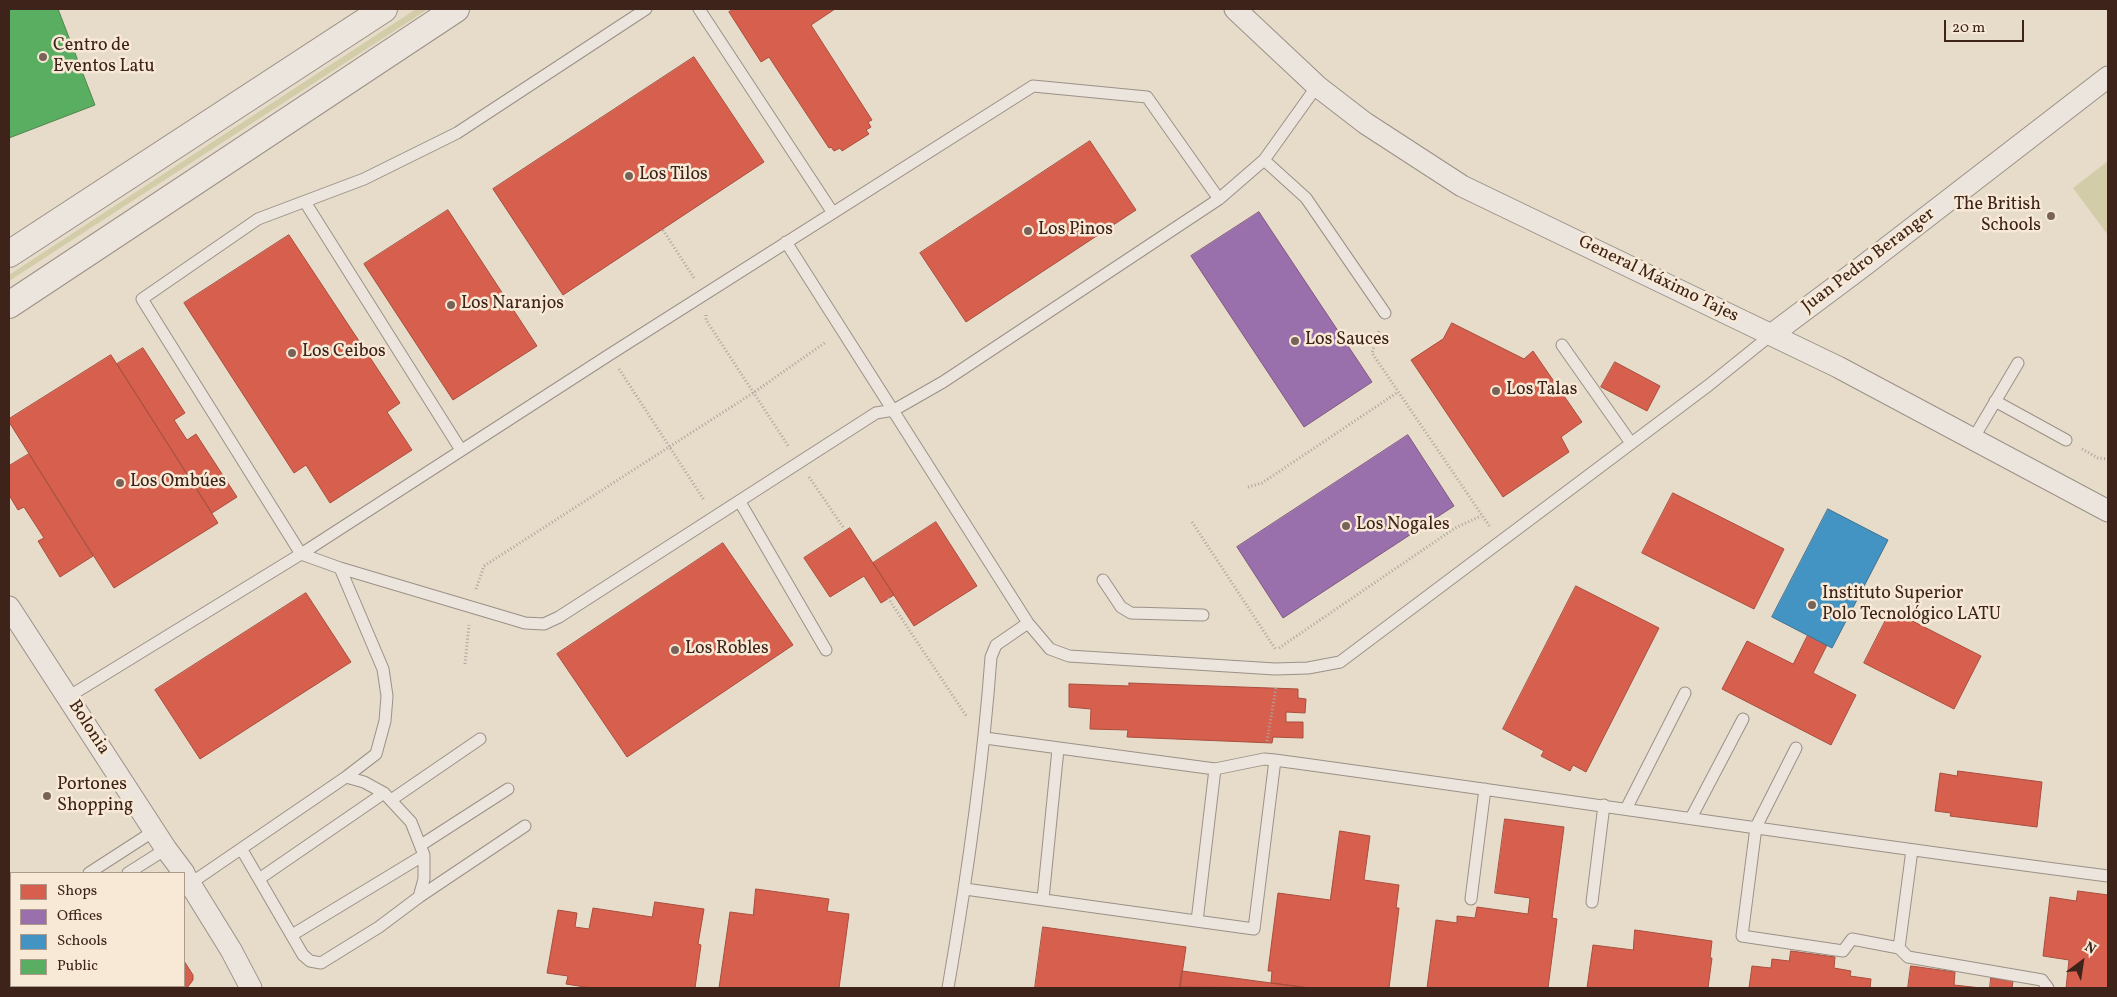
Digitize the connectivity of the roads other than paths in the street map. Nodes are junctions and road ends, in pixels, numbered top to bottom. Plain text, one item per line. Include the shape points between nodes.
1 (384, 9) edge
2 (456, 9) edge
3 (646, 9) edge
4 (700, 9) edge
5 (1235, 9) edge
6 (2108, 77) edge
7 (1317, 86) junction
8 (1264, 160) junction
9 (1220, 199) junction
10 (305, 202) junction
11 (834, 213) junction
12 (786, 242) junction
13 (9, 254) edge
14 (9, 305) edge
15 (1385, 313) road end
16 (1771, 335) junction
17 (1562, 345) dead end
18 (2018, 363) dead end
19 (1995, 401) junction
20 (894, 410) junction
21 (1973, 439) junction
22 (2066, 440) road end
23 (1631, 443) junction
24 (461, 450) junction
25 (740, 502) junction
26 (2108, 511) edge
27 (301, 554) junction
28 (340, 568) junction
29 (1103, 580) dead end
30 (9, 607) edge
31 (1203, 615) dead end
32 (1028, 623) junction
33 (826, 650) dead end
34 (1685, 693) dead end
35 (68, 697) junction
36 (1743, 719) dead end
37 (985, 738) junction
38 (480, 739) dead end
39 (1796, 748) dead end
40 (1058, 749) junction
41 (1270, 759) junction
42 (1215, 769) junction
43 (346, 777) junction
44 (508, 789) dead end
45 (1485, 789) junction
46 (388, 796) junction
47 (1604, 805) junction
48 (1626, 809) junction
49 (1691, 818) junction
50 (525, 826) dead end
51 (1756, 827) junction
52 (154, 831) junction
53 (166, 849) junction
54 (242, 850) junction
55 (422, 850) junction
56 (1912, 850) junction
57 (91, 872) edge
58 (130, 872) edge
59 (182, 872) edge
60 (2108, 876) edge
61 (186, 877) edge
62 (259, 879) junction
63 (965, 889) junction
64 (419, 897) junction
65 (1043, 899) junction
66 (1471, 899) dead end
67 (1592, 902) dead end
68 (1198, 921) junction
69 (292, 935) junction
70 (1899, 948) junction
71 (251, 988) edge
72 (948, 988) edge
73 (2048, 988) edge

1 - 13 street
2 - 14 street
3 - 10 lane via 457,133 364,180
4 - 11 lane
5 - 7 street, General Máximo Tajes
6 - 16 street, Juan Pedro Beranger
7 - 8 lane
7 - 16 street, General Máximo Tajes via 1365,124 1462,186
8 - 9 lane
8 - 15 lane via 1306,198
9 - 11 lane via 1148,97 1033,86
9 - 20 lane via 942,382
10 - 24 lane
10 - 27 lane via 258,219 142,299
11 - 12 lane
12 - 20 lane
12 - 24 lane
16 - 21 street, General Máximo Tajes
16 - 23 lane
17 - 23 lane
18 - 19 lane
19 - 21 lane
19 - 22 lane
20 - 25 lane via 876,413
20 - 32 lane
21 - 26 street, General Máximo Tajes
23 - 32 lane via 1340,662 1308,668 1275,669 1069,656 1050,648
24 - 27 lane
25 - 28 lane via 559,618 544,624 525,622
25 - 33 lane
27 - 28 lane
27 - 35 lane
28 - 43 lane via 383,669 387,696 385,721 376,754
29 - 31 lane via 1121,608 1131,613
30 - 35 street, Bolonia
32 - 37 lane via 996,645 991,657
34 - 48 lane
35 - 52 street, Bolonia
36 - 49 lane
37 - 40 lane
37 - 63 lane
38 - 46 lane
39 - 51 lane
40 - 42 lane
40 - 65 lane
41 - 42 lane
41 - 45 lane
41 - 68 lane via 1254,928
42 - 68 lane
43 - 46 lane via 364,782
43 - 54 lane
44 - 55 lane
45 - 47 lane
45 - 66 lane
46 - 55 lane via 411,822
46 - 62 lane
47 - 48 lane
47 - 67 lane
48 - 49 lane
49 - 51 lane
50 - 64 lane
51 - 56 lane
51 - 70 lane via 1742,936 1843,951 1852,939
52 - 53 street, Bolonia
52 - 57 lane
53 - 58 lane
53 - 59 street, Bolonia
54 - 61 lane
54 - 62 lane
55 - 64 lane via 424,879
55 - 69 lane
56 - 60 lane
56 - 70 lane
61 - 71 street, Bolonia
62 - 69 lane
63 - 65 lane
63 - 72 lane
64 - 69 lane via 380,927 322,963 310,961 303,955
65 - 68 lane
70 - 73 lane via 1908,957 2042,980

